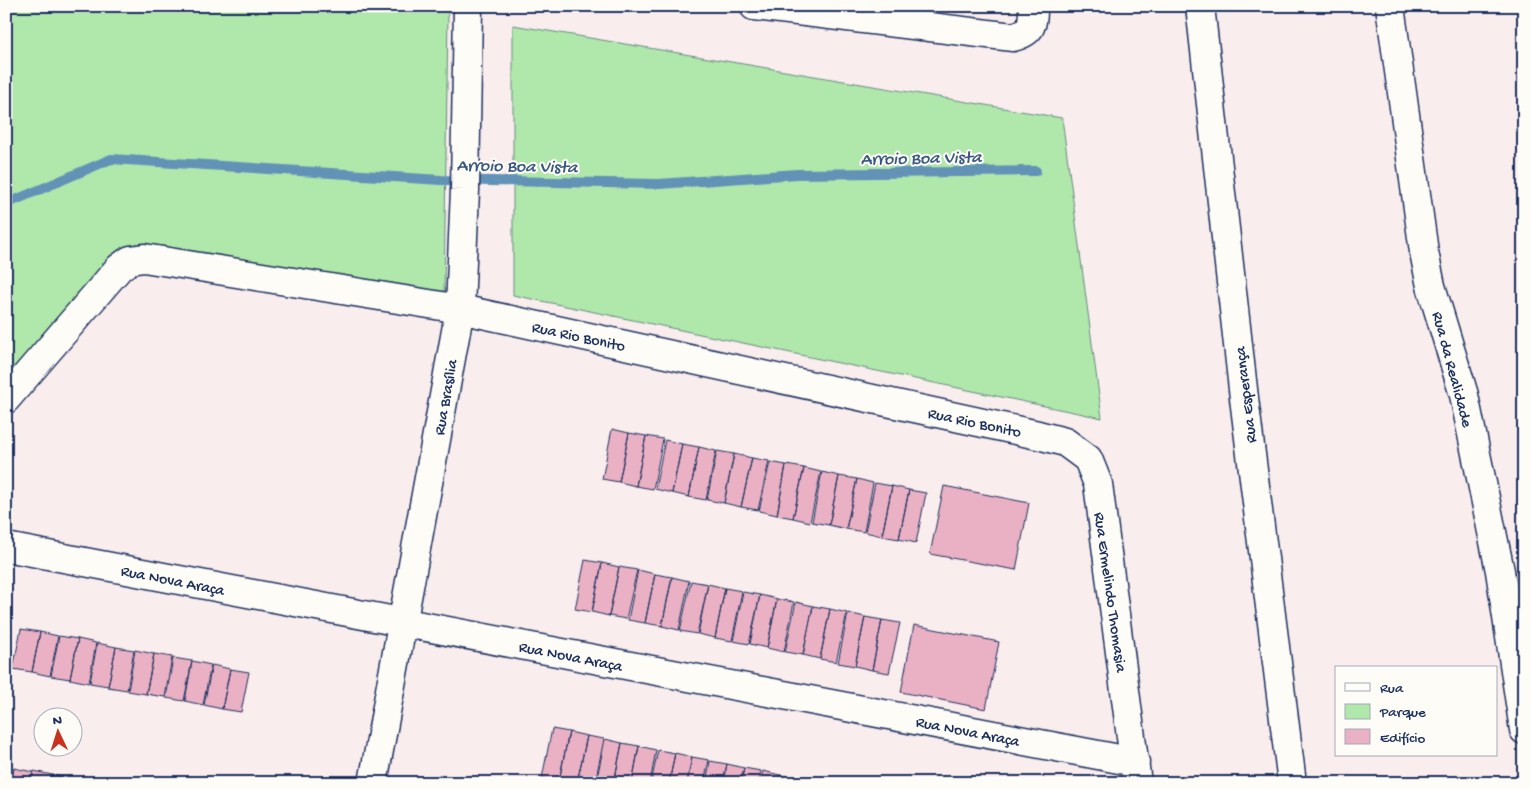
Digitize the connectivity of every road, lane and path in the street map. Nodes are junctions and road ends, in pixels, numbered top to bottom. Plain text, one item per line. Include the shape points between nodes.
1 (468, 6) edge
2 (754, 6) edge
3 (1200, 6) edge
4 (1390, 6) edge
5 (1033, 8) edge
6 (460, 309) junction
7 (6, 399) edge
8 (1038, 435) joint
9 (6, 547) edge
10 (402, 623) junction
11 (1524, 730) edge
12 (1136, 772) edge
13 (373, 783) edge
14 (1292, 783) edge

1 - 6 street, Rua Brasília
2 - 5 street via 1013,37 1024,34 1032,25
3 - 14 street, Rua Esperança
4 - 11 street, Rua da Realidade via 1424,252 1464,396 1500,571
6 - 7 street, Rua Rio Bonito via 144,258 130,260 119,268
6 - 8 street, Rua Rio Bonito
6 - 10 street, Rua Brasília
8 - 12 street, Rua Ermelindo Thomasia via 1064,442 1088,459 1098,484
9 - 10 street, Rua Nova Araça
10 - 12 street, Rua Nova Araça
10 - 13 street, Rua Brasília

